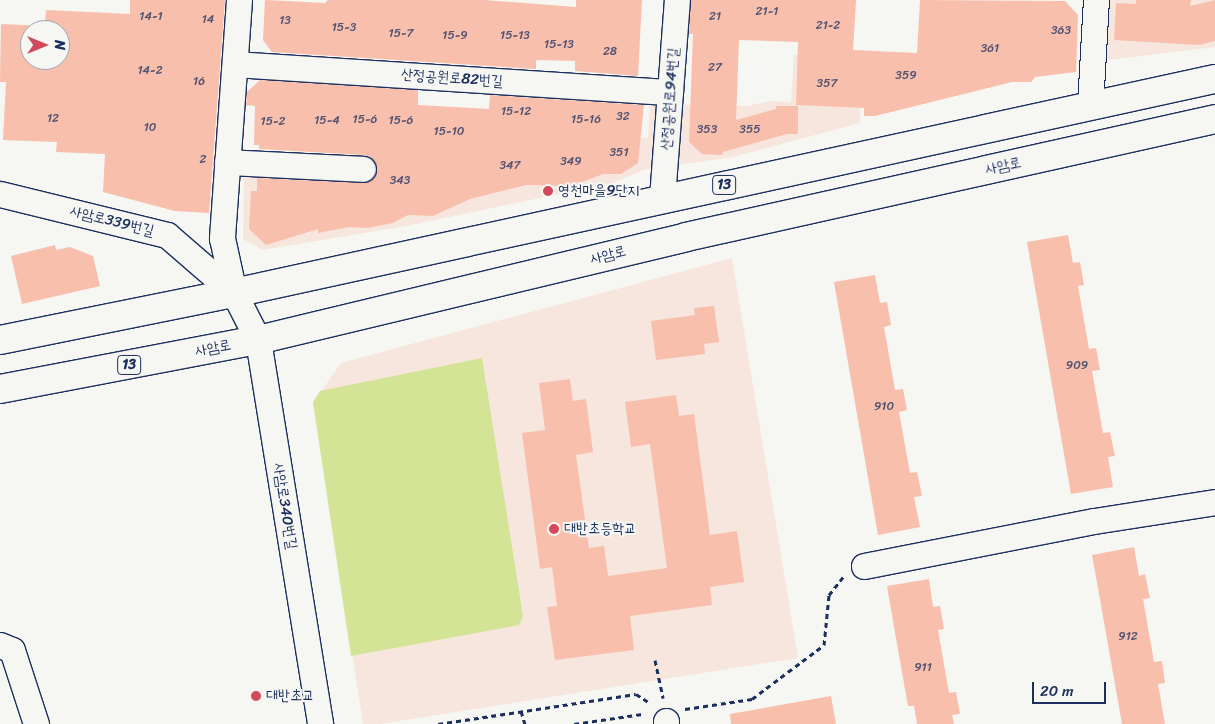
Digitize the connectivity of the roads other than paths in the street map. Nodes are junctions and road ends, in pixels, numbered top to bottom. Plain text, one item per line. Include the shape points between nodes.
1 (239, 0) edge
2 (677, 0) edge
3 (1096, 0) edge
4 (235, 64) junction
5 (1215, 79) edge
6 (670, 92) junction
7 (1090, 106) junction
8 (1215, 119) edge
9 (227, 162) junction
10 (364, 169) dead end
11 (0, 194) edge
12 (662, 198) junction
13 (234, 293) junction
14 (0, 340) edge
15 (258, 340) junction
16 (0, 390) edge
17 (1215, 502) edge
18 (864, 566) road end
19 (0, 645) edge
20 (36, 724) edge
21 (320, 724) edge

1 - 4 street
2 - 6 street, 산정공원로94번길
3 - 7 street
4 - 6 street, 산정공원로82번길
4 - 9 street
5 - 7 main road, 13
6 - 12 street, 산정공원로94번길
7 - 12 main road, 13
8 - 15 main road, 사암로 / 13 via 676,239
9 - 10 street
9 - 13 street via 222,238
11 - 13 street, 사암로339번길 via 167,234
12 - 13 main road, 13
13 - 14 main road, 13
13 - 15 street, 사암로340번길
15 - 16 main road, 사암로 / 13
15 - 21 street, 사암로340번길
17 - 18 street via 1094,521
19 - 20 street via 12,650

